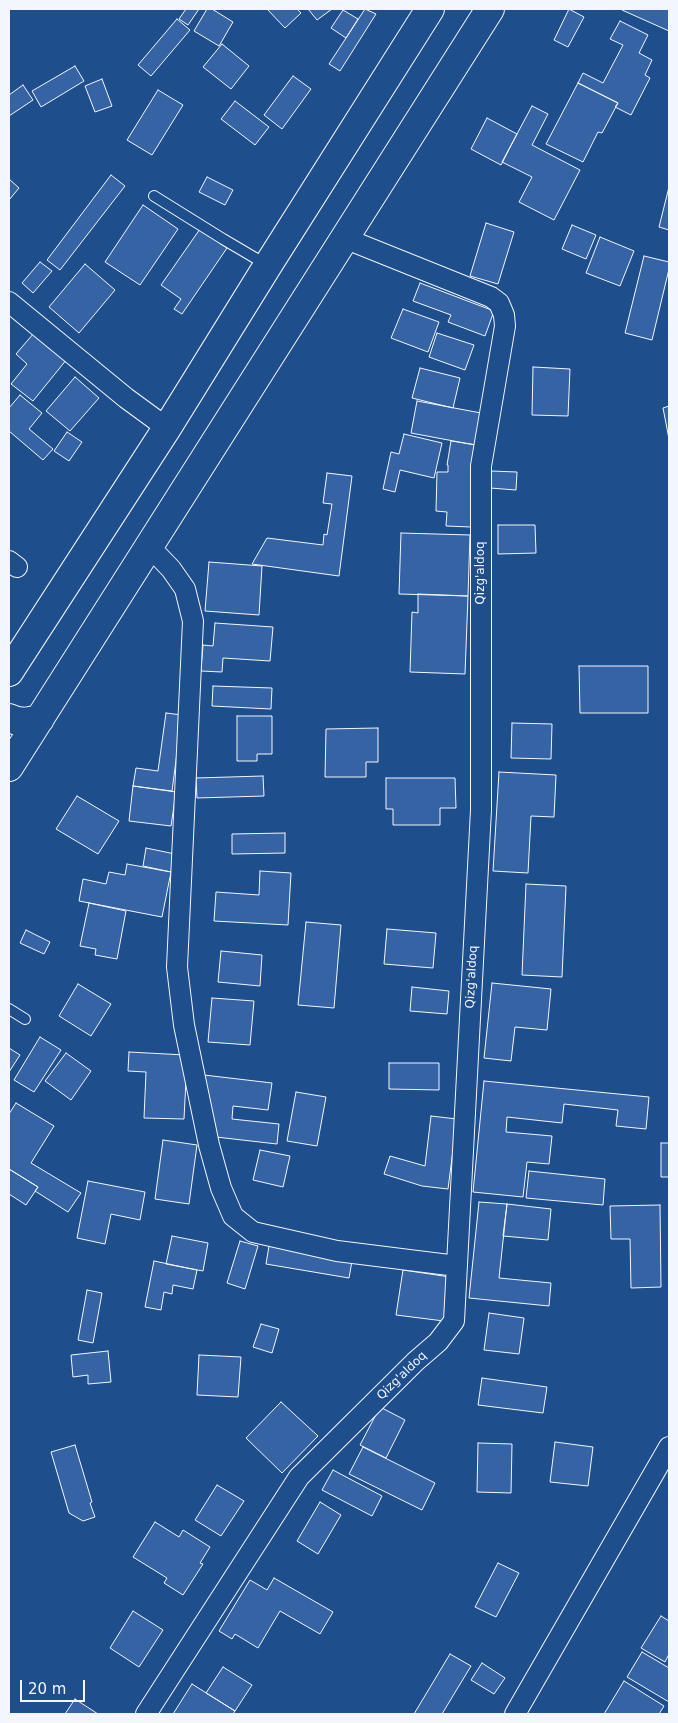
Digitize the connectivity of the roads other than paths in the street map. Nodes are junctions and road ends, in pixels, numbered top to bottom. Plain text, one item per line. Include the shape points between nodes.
1 (490, 9) edge
2 (423, 11) edge
3 (154, 196) dead end
4 (344, 238) junction
5 (268, 265) junction
6 (9, 302) edge
7 (167, 428) junction
8 (149, 546) junction
9 (9, 672) edge
10 (9, 718) edge
11 (40, 719) junction
12 (9, 767) edge
13 (9, 1009) edge
14 (25, 1019) dead end
15 (457, 1266) junction
16 (669, 1447) edge
17 (146, 1714) edge
18 (515, 1714) edge

1 - 4 highway
2 - 5 highway
3 - 5 lane
4 - 8 highway
4 - 15 street, Qizg'aldoq via 491,296 499,303 504,315 505,326 481,466 481,810
5 - 7 highway
6 - 7 street
7 - 9 highway
8 - 11 highway
8 - 15 street via 185,589 193,621 177,967 184,1025 221,1188 233,1216 253,1232 337,1250
10 - 11 highway via 25,722
11 - 12 highway
13 - 14 lane
15 - 17 street, Qizg'aldoq via 454,1321 438,1342 299,1477
16 - 18 street

